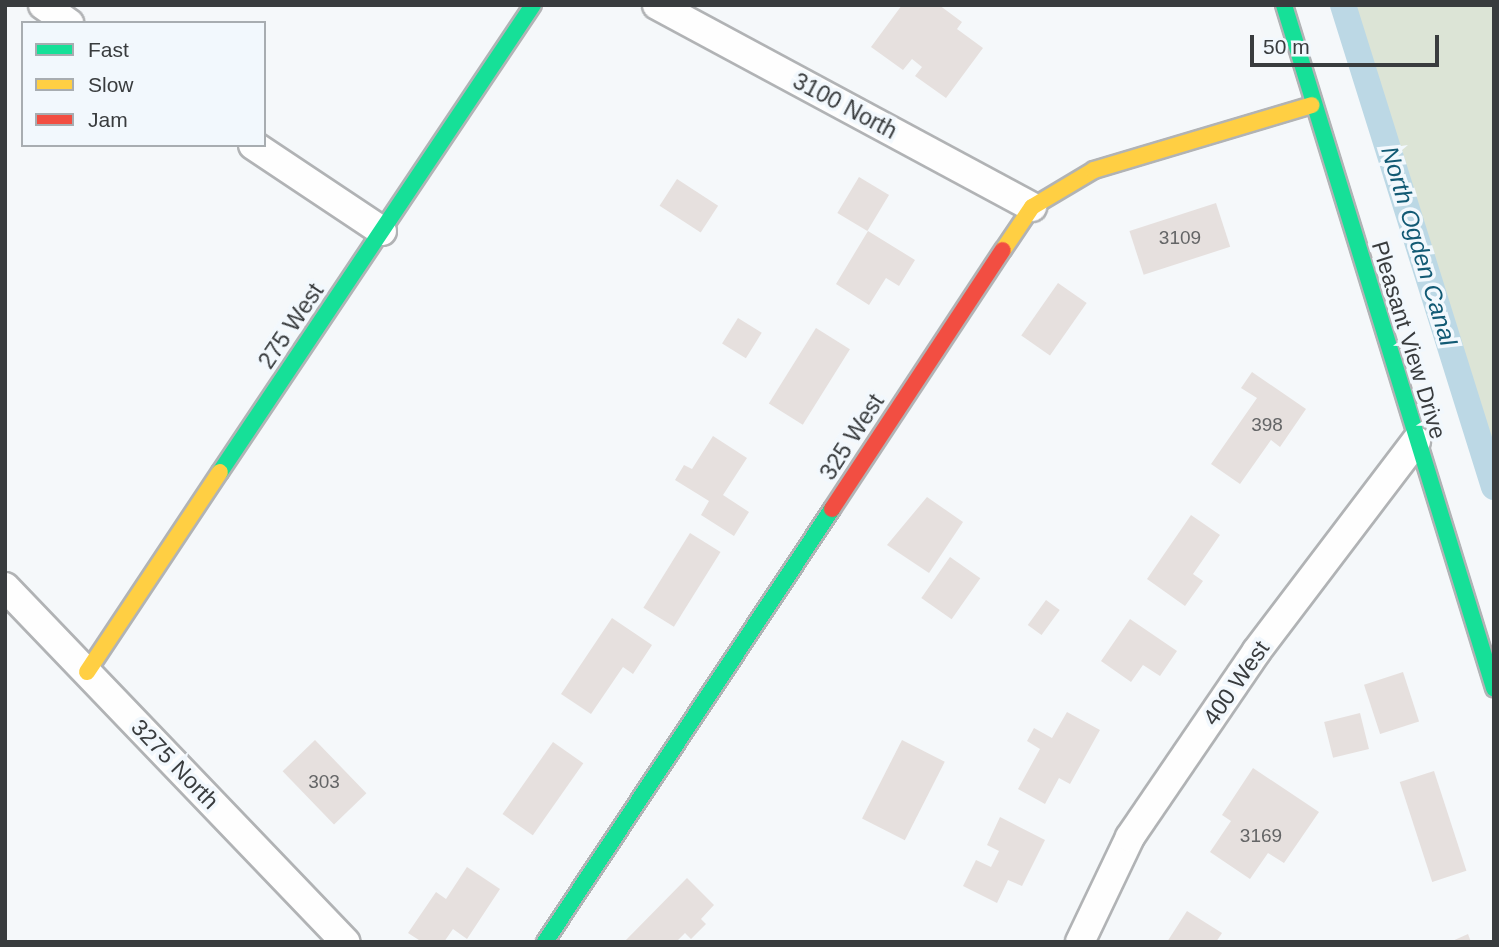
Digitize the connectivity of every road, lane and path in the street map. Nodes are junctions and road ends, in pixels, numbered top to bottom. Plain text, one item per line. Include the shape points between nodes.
1 (43, 5) edge
2 (533, 5) edge
3 (657, 5) edge
4 (1284, 5) edge
5 (66, 21) edge
6 (1312, 105) junction
7 (256, 147) edge
8 (1032, 207) junction
9 (382, 232) junction
10 (1416, 441) junction
11 (5, 587) edge
12 (87, 672) junction
13 (1494, 688) edge
14 (345, 942) edge
15 (545, 942) edge
16 (1080, 942) edge

1 - 5 street
2 - 9 street, 275 West
3 - 8 street, 3100 North
4 - 6 street, Pleasant View Drive
6 - 8 street, 325 West via 1094,170
6 - 10 street, Pleasant View Drive
7 - 9 street
8 - 15 street, 325 West
9 - 12 street, 275 West
10 - 13 street, Pleasant View Drive
10 - 16 street, 400 West via 1256,652 1130,837
11 - 12 street, 3275 North
12 - 14 street, 3275 North

